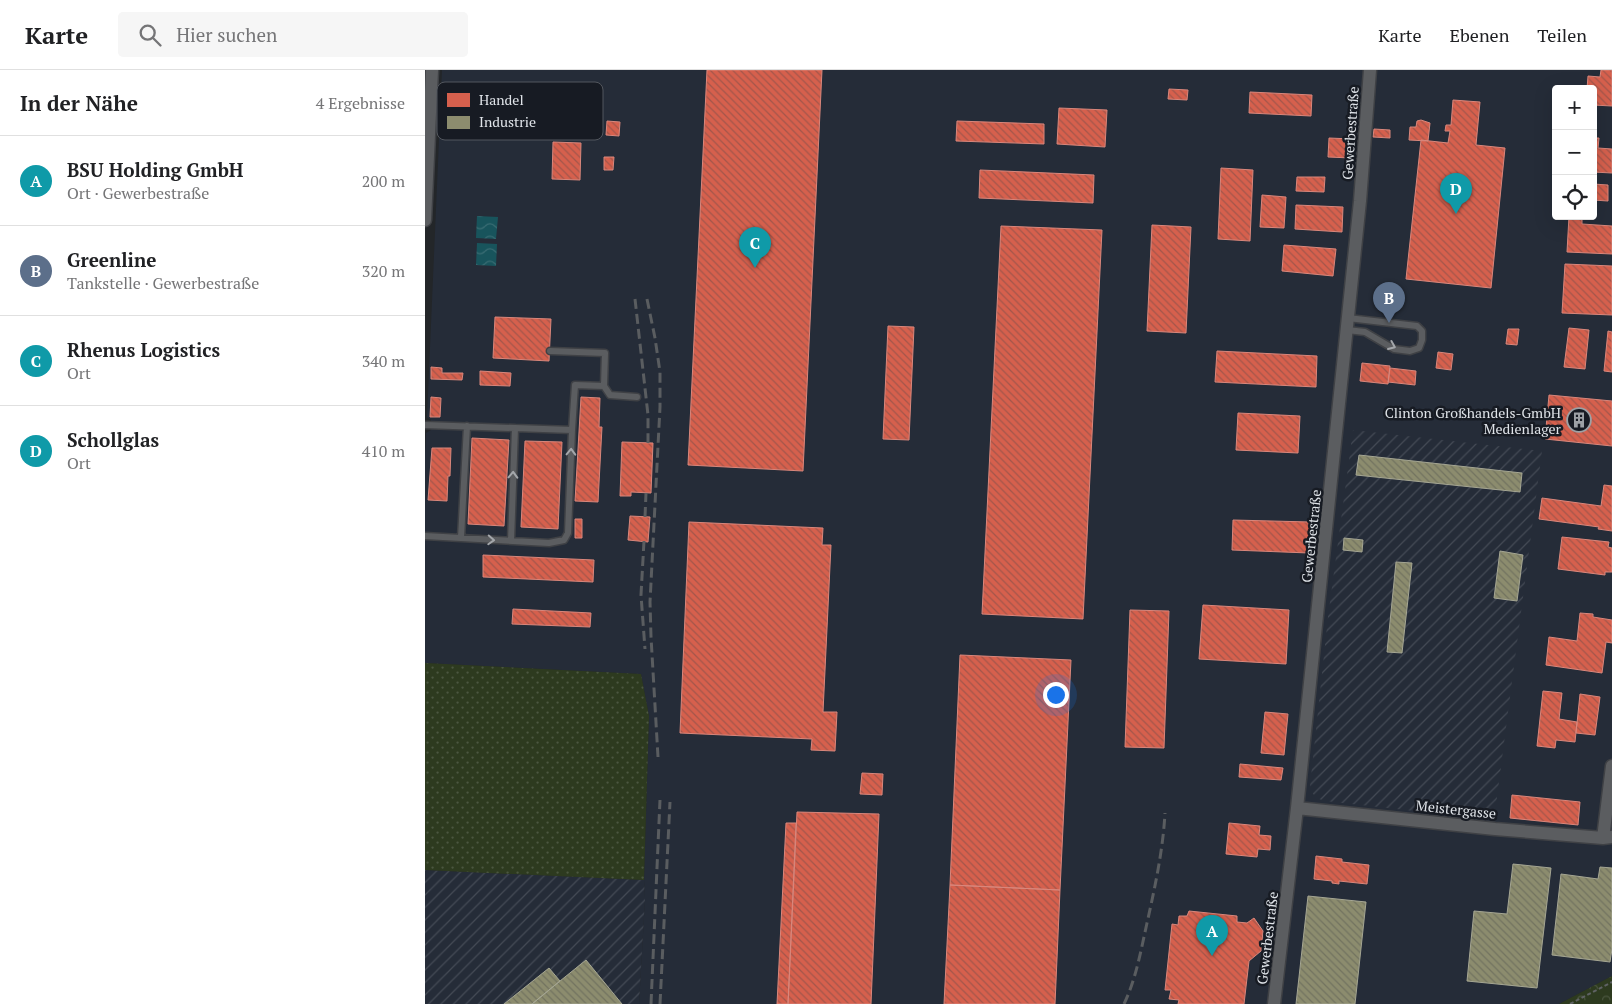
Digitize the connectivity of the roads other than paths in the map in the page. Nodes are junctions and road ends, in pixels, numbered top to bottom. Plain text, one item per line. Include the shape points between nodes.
1 (432, 70) edge
2 (1370, 70) edge
3 (425, 220) edge
4 (1347, 324) junction
5 (550, 351) dead end
6 (604, 386) junction
7 (637, 397) dead end
8 (425, 425) edge
9 (467, 426) junction
10 (515, 428) junction
11 (572, 430) junction
12 (425, 536) edge
13 (461, 538) junction
14 (511, 541) junction
15 (1612, 766) edge
16 (1297, 808) junction
17 (1608, 837) edge
18 (1274, 1004) edge

1 - 3 street
2 - 4 street, Gewerbestraße
4 -> 4 lane via 1394,349 1410,351 1419,348 1422,340 1422,331 1417,326
4 - 16 street, Gewerbestraße
5 - 6 lane via 605,353
6 - 7 lane via 610,395
6 - 11 lane via 575,385
8 - 9 lane
9 - 10 lane
9 - 13 lane
10 - 11 lane
14 -> 10 lane
14 -> 11 lane via 549,543 564,540 568,533
12 - 13 lane
13 -> 14 lane
15 - 17 street
16 - 17 street, Meistergasse via 1495,829
16 - 18 street, Gewerbestraße

